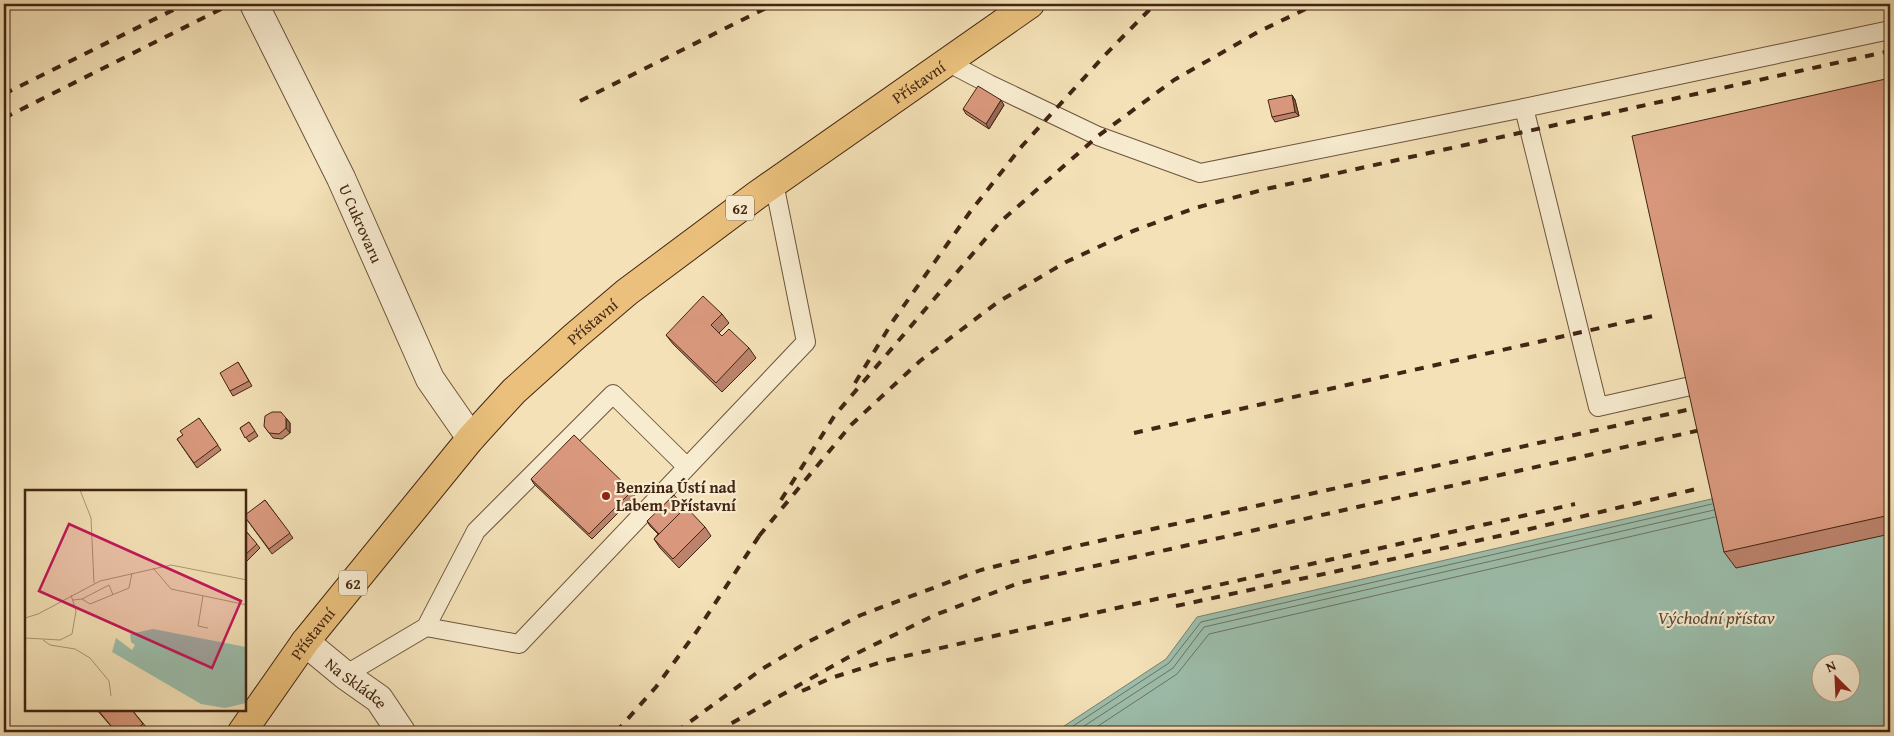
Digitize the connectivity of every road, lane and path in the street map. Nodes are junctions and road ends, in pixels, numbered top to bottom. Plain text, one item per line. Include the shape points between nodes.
1 (254, 4) edge
2 (1030, 4) edge
3 (1890, 30) edge
4 (947, 62) junction
5 (1524, 108) junction
6 (774, 183) junction
7 (1695, 385) edge
8 (471, 438) junction
9 (687, 467) junction
10 (426, 627) junction
11 (305, 642) junction
12 (345, 675) junction
13 (242, 732) edge
14 (401, 732) edge

1 - 8 street, U Cukrovaru via 341,178 430,379
2 - 4 main road, Přístavní / 62
3 - 5 lane
4 - 5 lane via 1098,136 1200,173
4 - 6 main road, Přístavní / 62
5 - 7 lane via 1598,407
6 - 8 main road, Přístavní / 62 via 619,299 514,391
6 - 9 lane via 806,342
8 - 11 main road, Přístavní / 62
9 - 10 lane via 519,644
9 - 10 lane via 613,394 476,531
10 - 12 lane
11 - 12 street, Na Skládce
11 - 13 main road, Přístavní / 62
12 - 14 street, Na Skládce via 379,698

